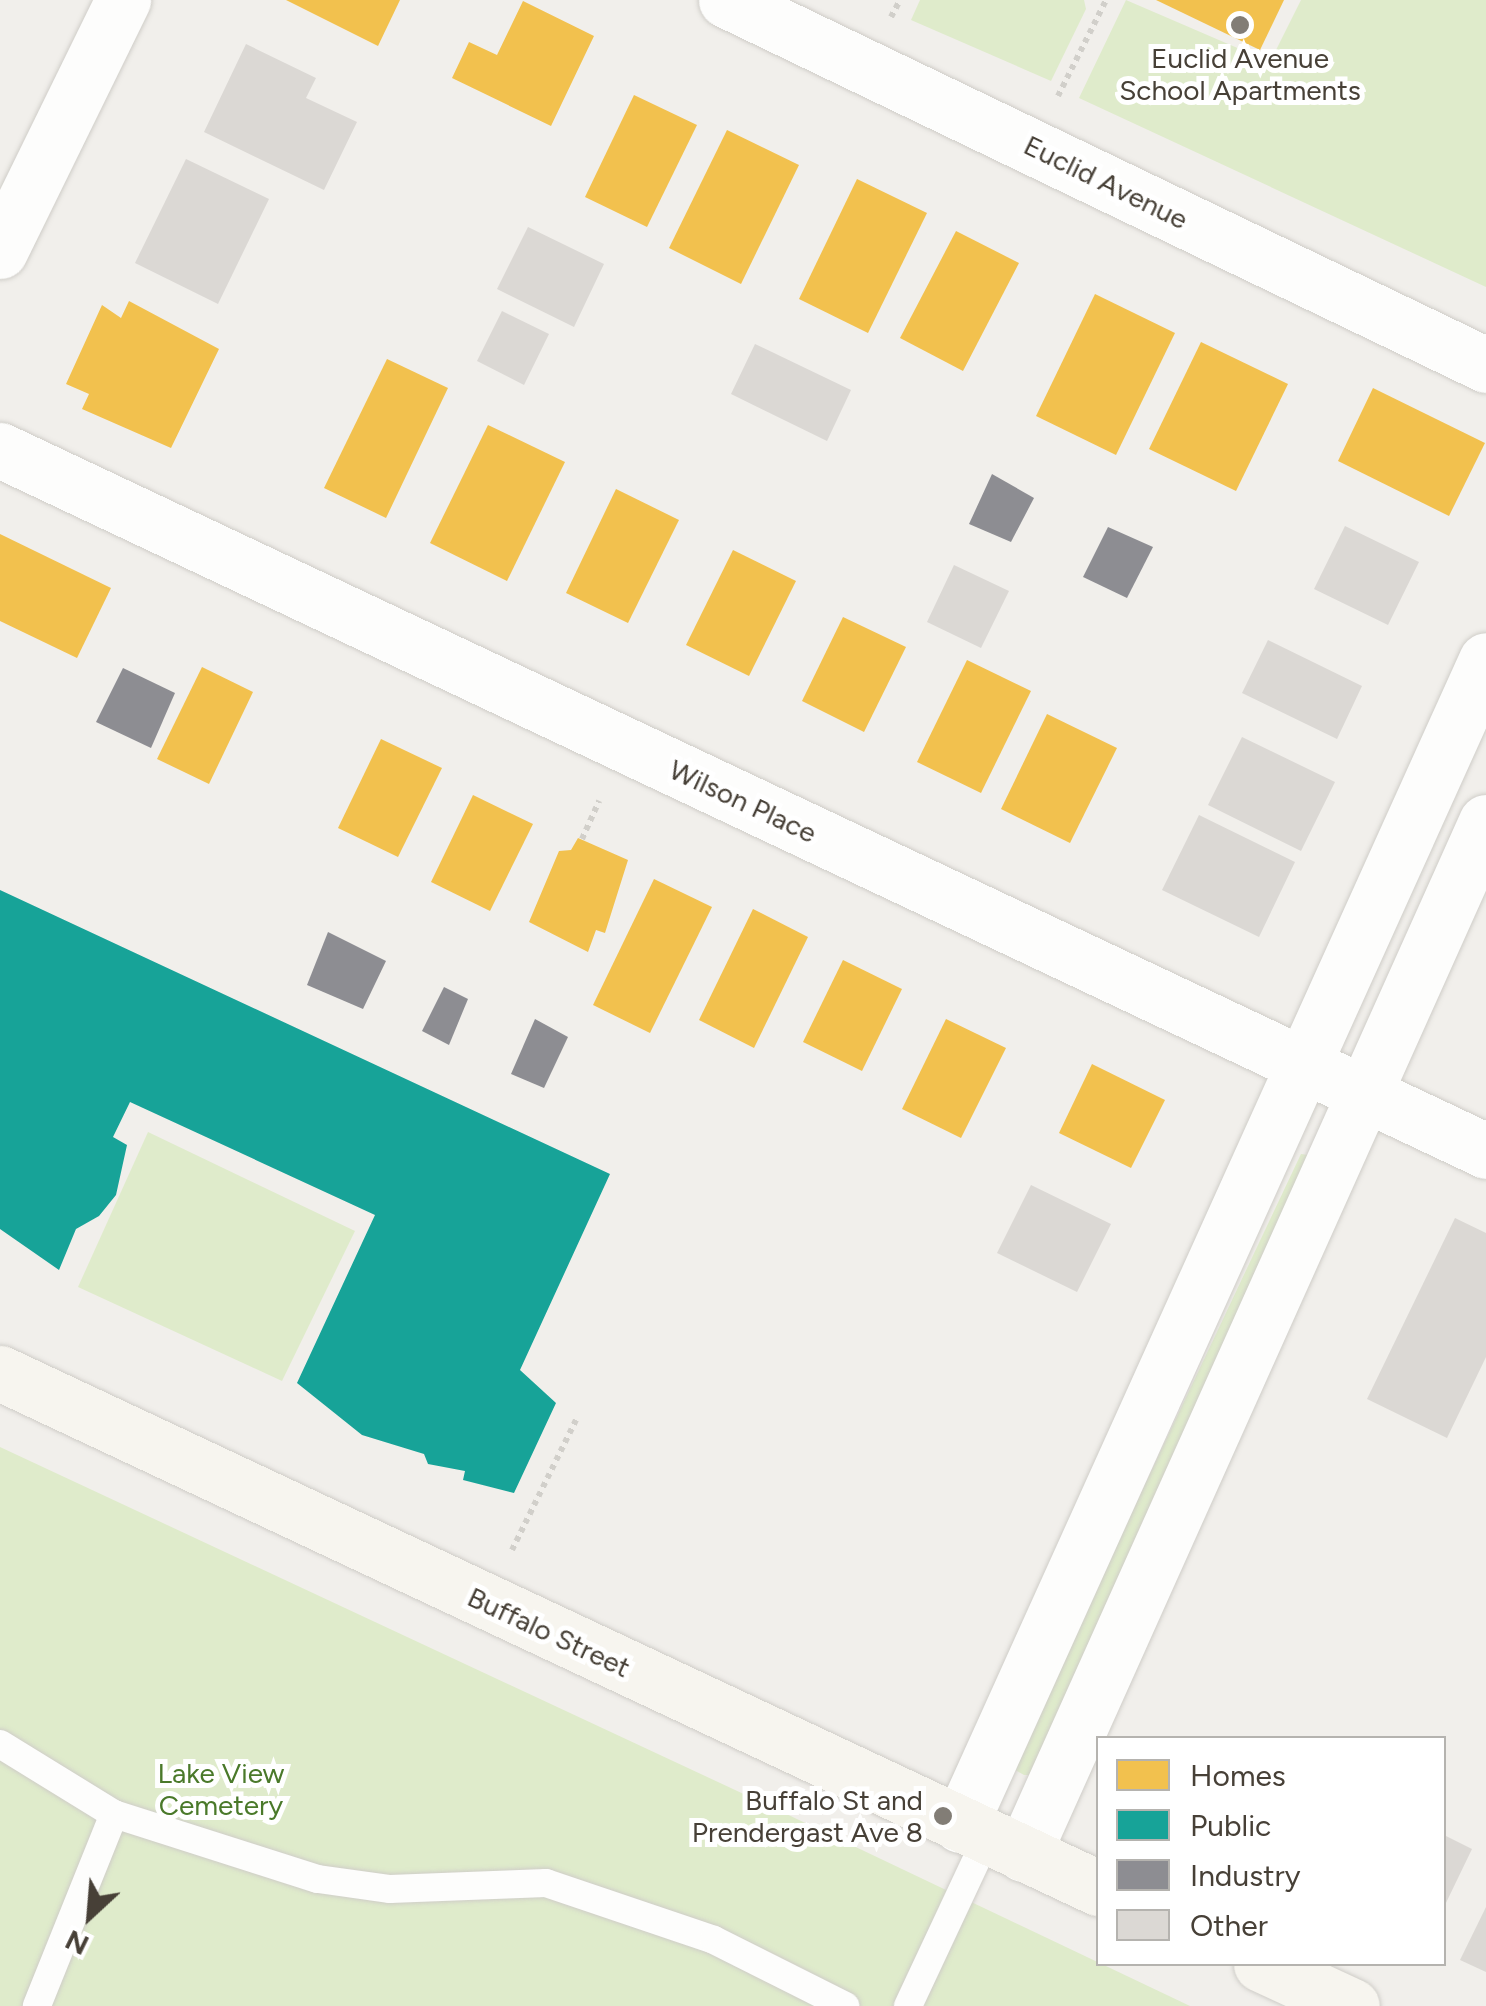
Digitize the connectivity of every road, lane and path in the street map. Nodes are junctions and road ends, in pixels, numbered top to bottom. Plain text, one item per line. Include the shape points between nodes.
1 (726, 0) edge
2 (900, 0) edge
3 (1106, 0) edge
4 (105, 6) edge
5 (891, 18) dead end
6 (1058, 97) dead end
7 (0, 252) edge
8 (1486, 365) edge
9 (0, 450) edge
10 (1486, 660) edge
11 (599, 801) dead end
12 (1486, 822) edge
13 (582, 838) dead end
14 (1302, 1065) junction
15 (1364, 1094) junction
16 (1486, 1151) edge
17 (0, 1374) edge
18 (576, 1420) dead end
19 (509, 1556) dead end
20 (0, 1744) edge
21 (114, 1814) junction
22 (990, 1838) junction
23 (1096, 1887) edge
24 (1264, 1966) edge
25 (37, 2006) edge
26 (845, 2006) edge
27 (908, 2006) edge
28 (1352, 2006) edge

1 - 8 street, Euclid Avenue
2 - 5 path
3 - 6 path
4 - 7 street
9 - 14 street, Wilson Place
10 - 14 street
11 - 13 path
12 - 15 street
14 - 15 street, Wilson Place
14 - 22 street
15 - 16 street, Wilson Place
15 - 22 street
17 - 22 street, Buffalo Street
18 - 19 path
20 - 21 lane
21 - 25 lane
21 - 26 lane via 318,1879 390,1889 546,1884 714,1940
22 - 23 street, Buffalo Street
22 - 27 lane
24 - 28 street

